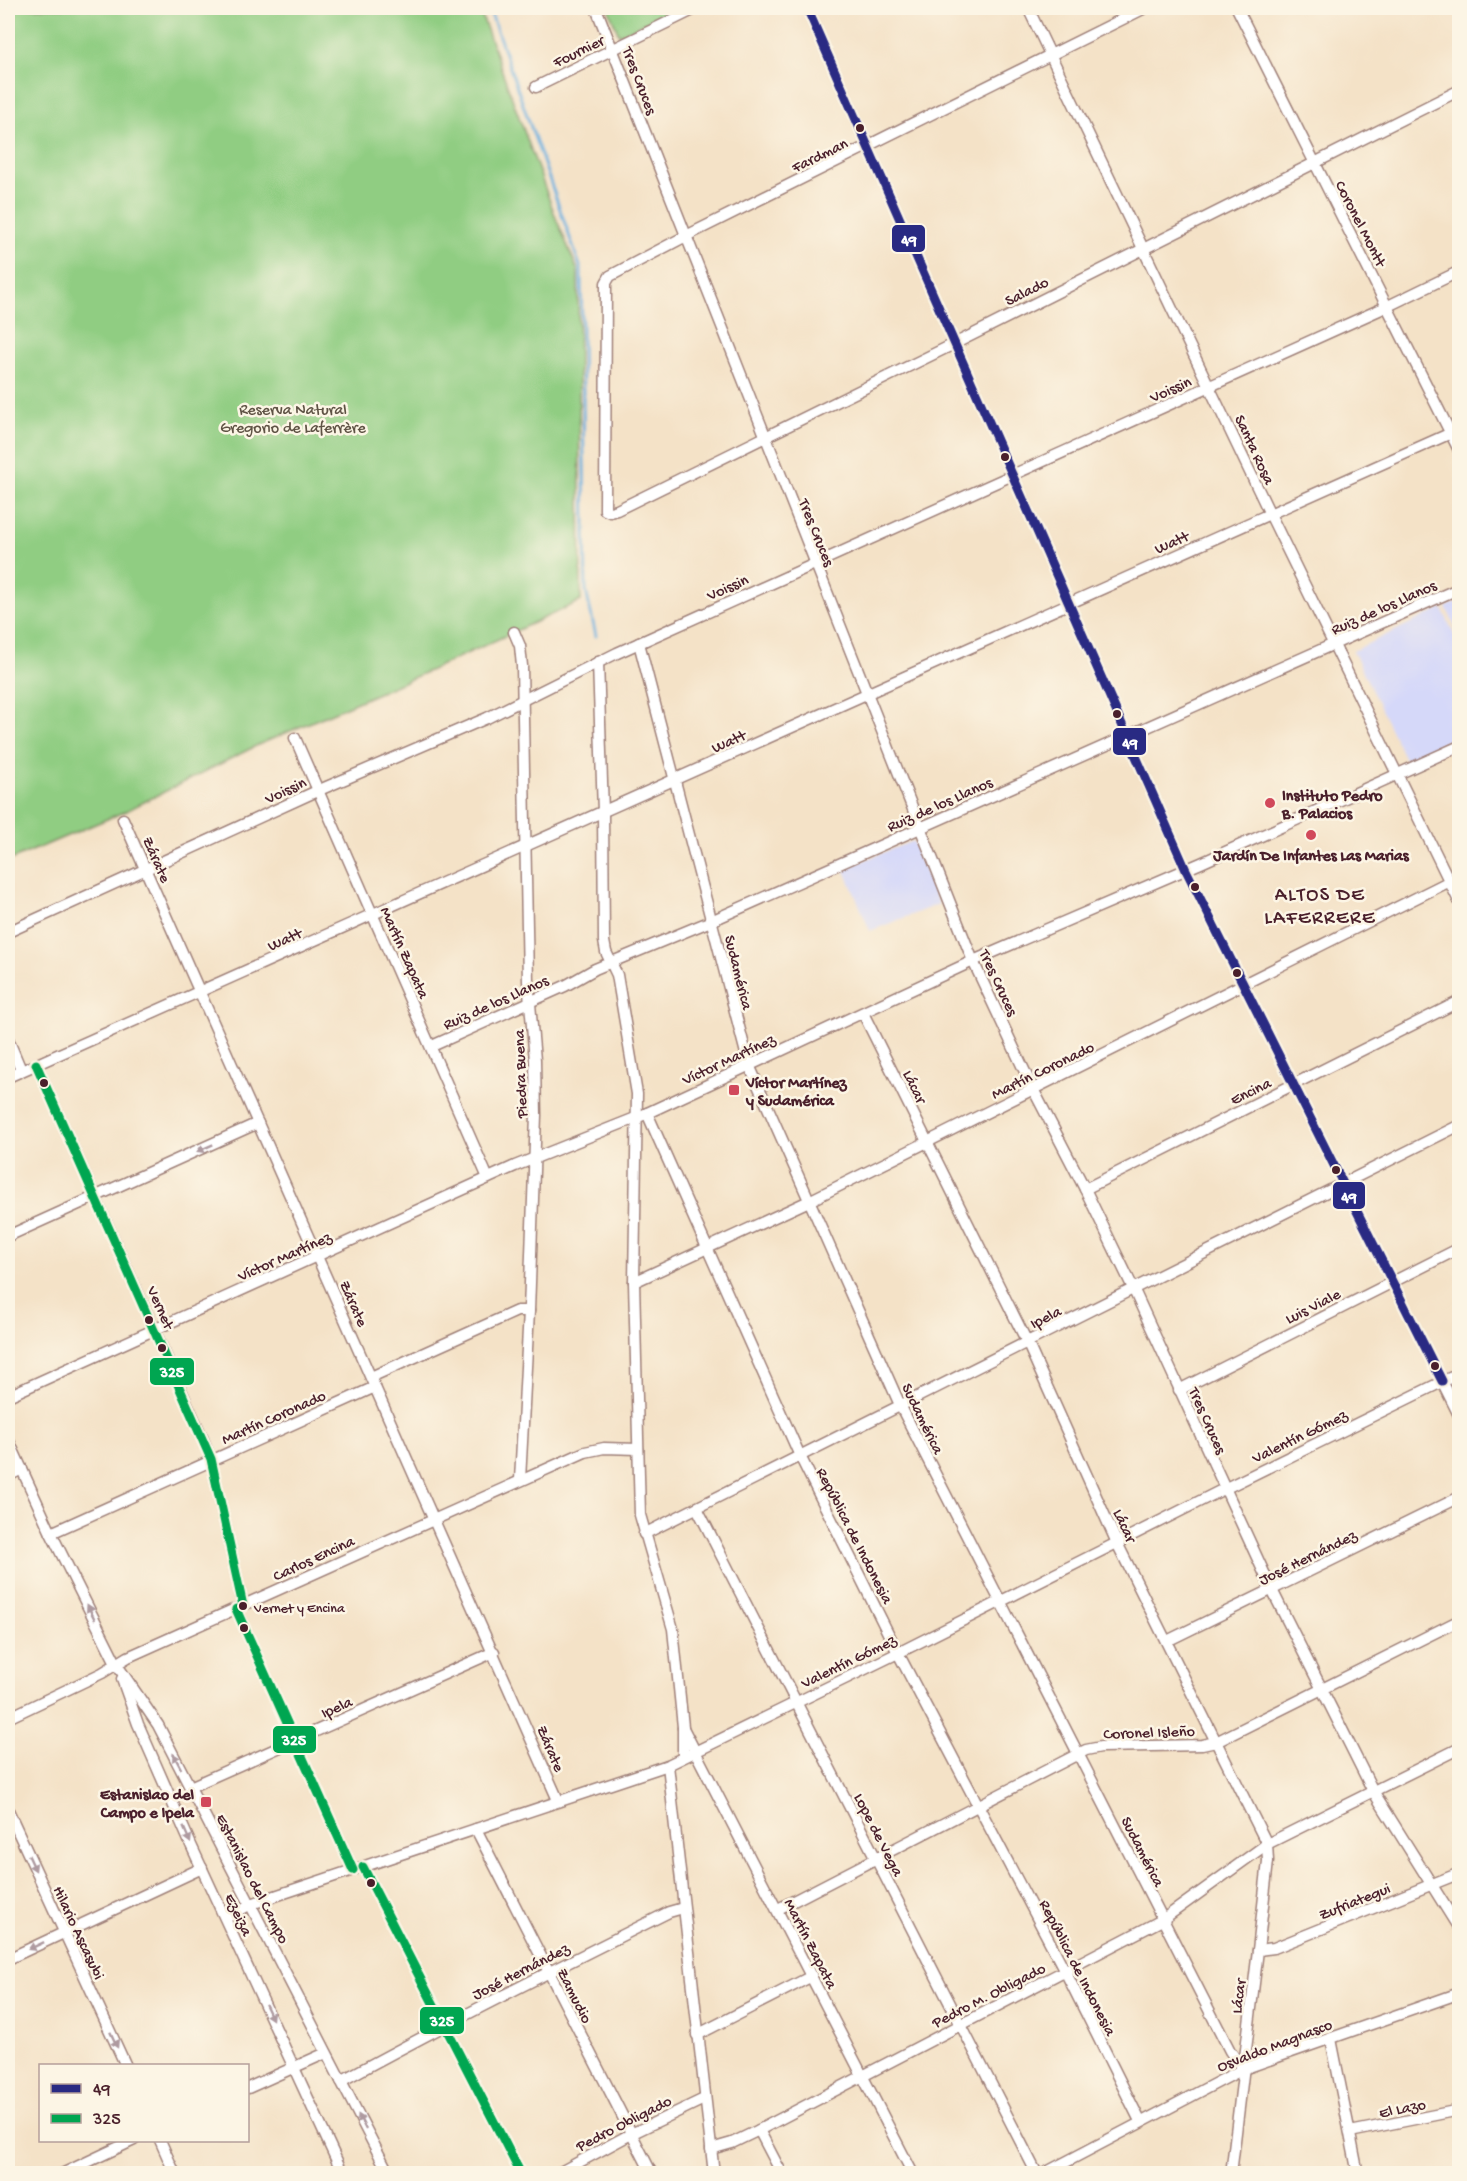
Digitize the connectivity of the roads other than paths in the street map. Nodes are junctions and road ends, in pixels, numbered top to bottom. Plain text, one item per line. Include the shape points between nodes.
1 (596, 8) edge
2 (697, 8) edge
3 (807, 8) edge
4 (1028, 8) edge
5 (1145, 8) edge
6 (1237, 8) edge
7 (613, 50) junction
8 (1051, 55) junction
9 (536, 87) dead end
10 (1460, 90) edge
11 (867, 147) junction
12 (1315, 163) junction
13 (686, 236) junction
14 (1143, 247) junction
15 (1460, 271) edge
16 (1388, 306) junction
17 (954, 344) junction
18 (1210, 387) junction
19 (1455, 431) edge
20 (765, 438) junction
21 (1460, 452) edge
22 (1013, 475) junction
23 (605, 510) joint
24 (1270, 513) junction
25 (814, 563) junction
26 (1460, 588) edge
27 (1069, 603) junction
28 (513, 632) dead end
29 (639, 643) junction
30 (1334, 645) junction
31 (598, 662) junction
32 (866, 694) junction
33 (522, 701) junction
34 (1127, 735) junction
35 (295, 738) dead end
36 (1460, 746) edge
37 (1396, 774) junction
38 (676, 780) junction
39 (317, 791) junction
40 (603, 812) junction
41 (123, 819) dead end
42 (919, 828) junction
43 (525, 846) junction
44 (146, 870) junction
45 (1186, 870) junction
46 (1454, 879) edge
47 (1460, 903) edge
48 (373, 915) junction
49 (711, 921) junction
50 (8, 932) edge
51 (973, 961) junction
52 (612, 962) junction
53 (1244, 986) junction
54 (200, 992) junction
55 (1460, 1001) edge
56 (531, 1002) junction
57 (863, 1013) junction
58 (8, 1039) edge
59 (432, 1046) junction
60 (36, 1064) junction
61 (749, 1065) junction
62 (21, 1070) junction
63 (8, 1077) edge
64 (1293, 1085) junction
65 (1033, 1089) junction
66 (647, 1113) junction
67 (636, 1118) junction
68 (258, 1124) junction
69 (1460, 1125) edge
70 (927, 1143) junction
71 (536, 1158) junction
72 (488, 1178) junction
73 (1343, 1182) junction
74 (1085, 1189) junction
75 (96, 1197) junction
76 (809, 1201) junction
77 (8, 1236) edge
78 (708, 1248) junction
79 (1460, 1248) edge
80 (318, 1257) junction
81 (634, 1282) junction
82 (1392, 1282) junction
83 (1132, 1288) junction
84 (530, 1311) junction
85 (155, 1329) junction
86 (1027, 1342) junction
87 (1460, 1374) edge
88 (1442, 1381) junction
89 (373, 1382) junction
90 (1179, 1390) junction
91 (8, 1395) edge
92 (900, 1405) junction
93 (1460, 1417) edge
94 (8, 1439) edge
95 (638, 1449) junction
96 (800, 1456) junction
97 (211, 1460) junction
98 (22, 1469) junction
99 (8, 1476) edge
100 (520, 1480) junction
101 (1224, 1489) junction
102 (1460, 1497) edge
103 (697, 1508) junction
104 (434, 1518) junction
105 (51, 1533) junction
106 (644, 1534) junction
107 (1117, 1543) junction
108 (1272, 1590) junction
109 (1000, 1602) junction
110 (239, 1608) junction
111 (1460, 1620) edge
112 (1167, 1641) junction
113 (494, 1652) junction
114 (898, 1653) junction
115 (117, 1665) junction
116 (1321, 1688) junction
117 (796, 1701) junction
118 (8, 1718) edge
119 (683, 1727) junction
120 (294, 1741) junction
121 (1216, 1742) junction
122 (1460, 1748) edge
123 (696, 1752) junction
124 (1078, 1754) junction
125 (683, 1757) junction
126 (668, 1764) junction
127 (190, 1787) junction
128 (1373, 1791) junction
129 (558, 1800) junction
130 (979, 1806) junction
131 (8, 1810) edge
132 (476, 1829) junction
133 (1267, 1844) junction
134 (876, 1859) junction
135 (202, 1868) junction
136 (358, 1868) junction
137 (1460, 1873) edge
138 (1431, 1885) junction
139 (251, 1904) junction
140 (683, 1908) junction
141 (778, 1909) junction
142 (226, 1918) junction
143 (1162, 1920) junction
144 (1460, 1930) edge
145 (64, 1932) junction
146 (1258, 1950) junction
147 (8, 1959) edge
148 (1065, 1971) junction
149 (548, 1972) junction
150 (812, 1976) junction
151 (1460, 1993) edge
152 (444, 2025) junction
153 (961, 2025) junction
154 (697, 2035) junction
155 (1331, 2039) junction
156 (326, 2053) junction
157 (125, 2064) edge
158 (294, 2066) junction
159 (1243, 2069) junction
160 (861, 2076) junction
161 (341, 2081) junction
162 (249, 2088) edge
163 (704, 2099) junction
164 (1460, 2110) edge
165 (1140, 2121) junction
166 (759, 2130) junction
167 (1350, 2132) junction
168 (631, 2134) junction
169 (130, 2142) edge
170 (161, 2142) edge
171 (711, 2149) junction
172 (62, 2174) edge
173 (175, 2174) edge
174 (343, 2174) edge
175 (389, 2174) edge
176 (521, 2174) edge
177 (557, 2174) edge
178 (652, 2174) edge
179 (714, 2174) edge
180 (782, 2174) edge
181 (912, 2174) edge
182 (1037, 2174) edge
183 (1043, 2174) edge
184 (1231, 2174) edge
185 (1358, 2174) edge

1 - 7 street, Tres Cruces
2 - 7 street, Fournier
3 - 11 street
4 - 8 street, Santa Rosa
5 - 8 street, Fardman
6 - 12 street, Coronel Montt
7 - 9 street, Fournier
7 - 13 street, Tres Cruces
8 - 11 street, Fardman
8 - 14 street, Santa Rosa
10 - 12 street, Salado
11 - 13 street, Fardman
11 - 17 street
12 - 14 street, Salado
12 - 16 street, Coronel Montt
13 - 20 street, Tres Cruces
13 - 23 street, Fardman via 615,272 606,283
14 - 17 street, Salado
14 - 18 street, Santa Rosa
15 - 16 street, Voissin
16 - 18 street, Voissin
16 - 19 street, Coronel Montt
17 - 20 street, Salado
17 - 22 street
18 - 22 street, Voissin
18 - 24 street, Santa Rosa
19 - 21 street, Coronel Montt
19 - 24 street, Watt
20 - 23 street, Salado via 617,510
20 - 25 street, Tres Cruces
22 - 25 street, Voissin
22 - 27 street
24 - 27 street, Watt
24 - 30 street, Santa Rosa
25 - 29 street, Voissin
25 - 32 street, Tres Cruces
26 - 30 street, Ruiz de los Llanos
27 - 32 street, Watt
27 - 34 street
28 - 33 street, Piedra Buena via 521,654
29 - 31 street, Voissin
29 - 38 street, Sudamérica
30 - 34 street, Ruiz de los Llanos
30 - 37 street, Santa Rosa
31 - 33 street, Voissin
31 - 40 street
32 - 38 street, Watt
32 - 42 street, Tres Cruces
33 - 39 street, Voissin
33 - 43 street, Piedra Buena
34 - 42 street, Ruiz de los Llanos
34 - 45 street
35 - 39 street, Martín Zapata
36 - 37 street, Víctor Martínez
37 - 45 street, Víctor Martínez
37 - 46 street, Santa Rosa
38 - 40 street, Watt
38 - 49 street, Sudamérica
39 - 44 street, Voissin
39 - 48 street, Martín Zapata
40 - 43 street, Watt
40 - 52 street via 604,941
41 - 44 street, Zárate
42 - 49 street, Ruiz de los Llanos
42 - 51 street, Tres Cruces
43 - 48 street, Watt
43 - 56 street, Piedra Buena
44 - 50 street, Voissin
44 - 54 street, Zárate
45 - 51 street, Víctor Martínez
45 - 53 street
46 - 47 street, Santa Rosa
46 - 53 street, Martín Coronado
48 - 54 street, Watt
48 - 59 street, Martín Zapata
49 - 52 street, Ruiz de los Llanos
49 - 61 street, Sudamérica
51 - 57 street, Víctor Martínez
51 - 65 street, Tres Cruces
52 - 56 street, Ruiz de los Llanos
52 - 67 street via 634,1079
53 - 64 street
53 - 65 street, Martín Coronado
54 - 60 street, Watt
54 - 68 street, Zárate
55 - 64 street, Encina
56 - 59 street, Ruiz de los Llanos
56 - 71 street, Piedra Buena
57 - 61 street, Víctor Martínez
57 - 70 street, Lácar
58 - 62 street
59 - 72 street, Martín Zapata
60 - 62 street, Watt
60 - 75 street, Vernet
61 - 66 street, Víctor Martínez
61 - 76 street, Sudamérica
62 - 63 street, Watt
64 - 73 street
64 - 74 street, Encina
65 - 70 street, Martín Coronado
65 - 74 street, Tres Cruces
66 - 67 street, Víctor Martínez
66 - 78 street, República de Indonesia
67 - 71 street, Víctor Martínez
67 - 81 street
68 -> 75 street
68 - 80 street, Zárate
69 - 73 street, Ipela
70 - 76 street, Martín Coronado
70 - 86 street, Lácar
71 - 72 street, Víctor Martínez
71 - 84 street, Piedra Buena
72 - 80 street, Víctor Martínez
73 - 82 street
73 - 83 street, Ipela
74 - 83 street, Tres Cruces
75 - 77 street
75 - 85 street, Vernet
76 - 78 street, Martín Coronado
76 - 92 street, Sudamérica
78 - 81 street, Martín Coronado
78 - 96 street, República de Indonesia
79 - 82 street, Luis Viale
80 - 85 street, Víctor Martínez
80 - 89 street, Zárate
81 - 95 street
82 - 88 street
82 - 90 street, Luis Viale
83 - 86 street, Ipela
83 - 90 street, Tres Cruces
84 - 89 street, Martín Coronado via 517,1311
84 - 100 street, Piedra Buena
85 - 91 street, Víctor Martínez
85 - 97 street, Vernet
86 - 92 street, Ipela
86 - 107 street, Lácar
87 - 88 street, Valentín Gómez
88 - 93 street
88 - 101 street, Valentín Gómez
89 - 97 street, Martín Coronado
89 - 104 street, Zárate
90 - 101 street, Tres Cruces
92 - 96 street, Ipela
92 - 109 street, Sudamérica
94 - 98 street, Estanislao del Campo
95 - 100 street, Carlos Encina via 585,1452
95 - 106 street
96 - 103 street, Ipela
96 - 114 street, República de Indonesia
97 - 105 street, Martín Coronado
97 - 110 street, Vernet
98 - 99 street
98 - 105 street, Estanislao del Campo
100 - 104 street, Carlos Encina
101 - 107 street, Valentín Gómez
101 - 108 street, Tres Cruces
102 - 108 street, José Hernández
103 - 106 street, Ipela
103 - 117 street, Lope de Vega
104 - 110 street, Carlos Encina
104 - 113 street, Zárate
115 -> 105 street, Estanislao del Campo
106 - 119 street via 673,1629
107 - 109 street, Valentín Gómez
107 - 112 street, Lácar
108 - 112 street, José Hernández
108 - 116 street, Tres Cruces
109 - 114 street, Valentín Gómez
109 - 124 street, Sudamérica
110 - 115 street, Carlos Encina
110 - 120 street, Vernet
111 - 116 street, Coronel Isleño
112 - 121 street, Lácar
113 - 120 street, Ipela
113 - 129 street, Zárate
114 - 117 street, Valentín Gómez
114 - 130 street, República de Indonesia
115 - 118 street, Carlos Encina
127 -> 115 street, Estanislao del Campo via 158,1725
115 -> 135 street, Ezeiza via 138,1724
116 - 121 street, Coronel Isleño
116 - 128 street, Tres Cruces
117 - 123 street, Valentín Gómez
117 - 134 street, Lope de Vega
119 - 123 street, Martín Zapata
119 - 125 street
120 - 127 street, Ipela
120 - 136 street, Vernet
121 - 124 street, Coronel Isleño via 1101,1747
121 - 133 street, Lácar
122 - 128 street, Pedro M. Obligado
123 - 125 street, Valentín Gómez
123 - 141 street, Martín Zapata
124 - 130 street, Coronel Isleño
124 - 143 street, Sudamérica
125 - 126 street, Valentín Gómez
126 - 129 street, Valentín Gómez
126 - 140 street
127 - 139 street, Estanislao del Campo
128 - 133 street, Pedro M. Obligado
128 - 138 street, Tres Cruces
129 - 132 street, Valentín Gómez
130 - 134 street, Coronel Isleño
130 - 148 street, República de Indonesia
131 -> 145 street, Hilario Ascasubi
132 - 136 street, Valentín Gómez
132 - 149 street, Zamudio
133 - 143 street, Pedro M. Obligado
133 - 146 street, Lácar
134 - 141 street, Coronel Isleño
134 - 153 street, Lope de Vega
135 - 142 street, Ezeiza
135 - 145 street
136 - 139 street, Valentín Gómez
136 - 152 street, Vernet
137 - 138 street, Zufriategui
138 - 144 street, Tres Cruces
138 - 146 street, Zufriategui via 1274,1948
139 - 142 street, Valentín Gómez
139 - 156 street, Estanislao del Campo
140 - 149 street, José Hernández
140 - 154 street
141 - 150 street, Martín Zapata
142 -> 158 street, Ezeiza
143 - 148 street, Pedro M. Obligado
143 - 159 street, Sudamérica
145 -> 147 street
145 -> 157 street, Hilario Ascasubi
146 - 159 street, Lácar
148 - 153 street, Pedro M. Obligado
148 - 165 street, República de Indonesia
149 - 152 street, José Hernández
149 - 168 street, Zamudio
150 - 154 street
150 - 160 street, Martín Zapata
151 - 155 street, Osvaldo Magnasco
152 - 161 street, José Hernández
152 - 176 street, Vernet
153 - 160 street, Pedro M. Obligado
153 - 182 street, Lope de Vega
154 - 163 street
155 - 159 street, Osvaldo Magnasco
155 - 167 street
156 - 158 street
156 - 161 street, Estanislao del Campo
158 - 162 street
158 - 174 street, Ezeiza
159 - 165 street, Osvaldo Magnasco
159 - 184 street
160 - 166 street, Pedro M. Obligado
160 - 181 street, Martín Zapata
175 -> 161 street, Estanislao del Campo
163 - 168 street, Pedro Obligado
163 - 171 street
164 - 167 street, El Lazo
165 - 183 street, Osvaldo Magnasco
166 - 171 street, Pedro M. Obligado
166 - 180 street
167 - 185 street
168 - 177 street, Pedro Obligado
168 - 178 street, Zamudio
169 - 172 street
170 - 173 street
171 - 179 street

